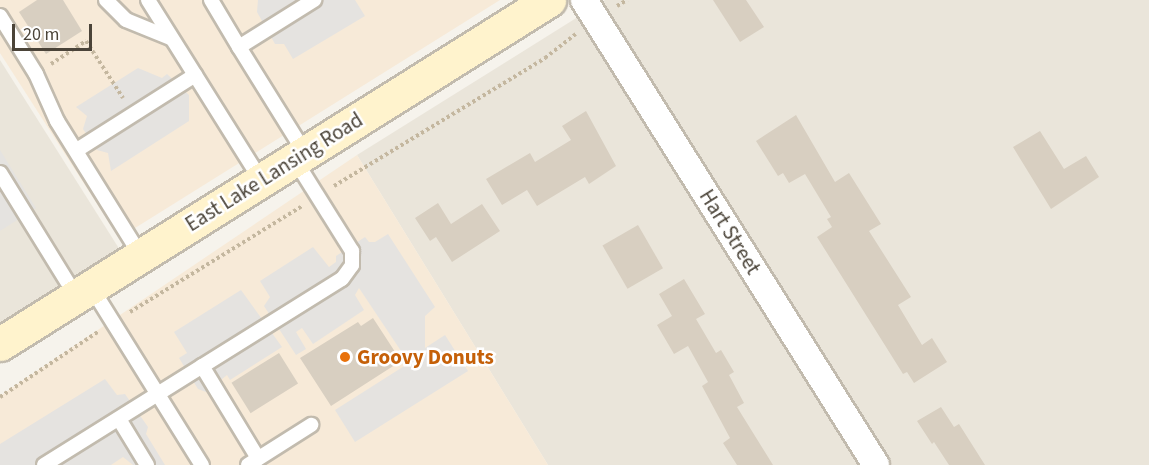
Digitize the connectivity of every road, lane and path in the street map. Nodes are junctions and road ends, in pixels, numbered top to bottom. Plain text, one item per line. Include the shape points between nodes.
1 (106, 0) edge
2 (148, 0) edge
3 (211, 0) edge
4 (315, 0) edge
5 (549, 0) edge
6 (584, 0) edge
7 (0, 16) edge
8 (170, 38) junction
9 (239, 47) junction
10 (36, 74) junction
11 (195, 75) junction
12 (133, 114) junction
13 (77, 150) junction
14 (300, 156) junction
15 (0, 173) edge
16 (261, 180) junction
17 (141, 256) junction
18 (84, 291) junction
19 (0, 344) edge
20 (202, 366) junction
21 (158, 394) junction
22 (119, 419) junction
23 (311, 425) dead end
24 (253, 462) edge
25 (44, 465) edge
26 (147, 465) edge
27 (202, 465) edge
28 (876, 465) edge

1 - 8 lane via 126,20
2 - 8 lane
3 - 9 lane
4 - 9 lane
5 - 14 main road, East Lake Lansing Road
6 - 28 street, Hart Street
7 - 10 lane
8 - 11 lane
9 - 14 lane
10 - 12 path via 86,41
10 - 13 lane via 57,121
11 - 12 lane
11 - 16 lane
12 - 13 lane
13 - 17 lane
14 - 16 main road, East Lake Lansing Road
14 - 20 lane via 352,251 352,265 342,279
15 - 18 lane
16 - 17 main road, East Lake Lansing Road
17 - 18 main road, East Lake Lansing Road
18 - 19 main road, East Lake Lansing Road
18 - 21 lane
20 - 21 lane
20 - 24 lane
21 - 22 lane
21 - 27 lane
22 - 25 lane
22 - 26 lane
23 - 24 lane

